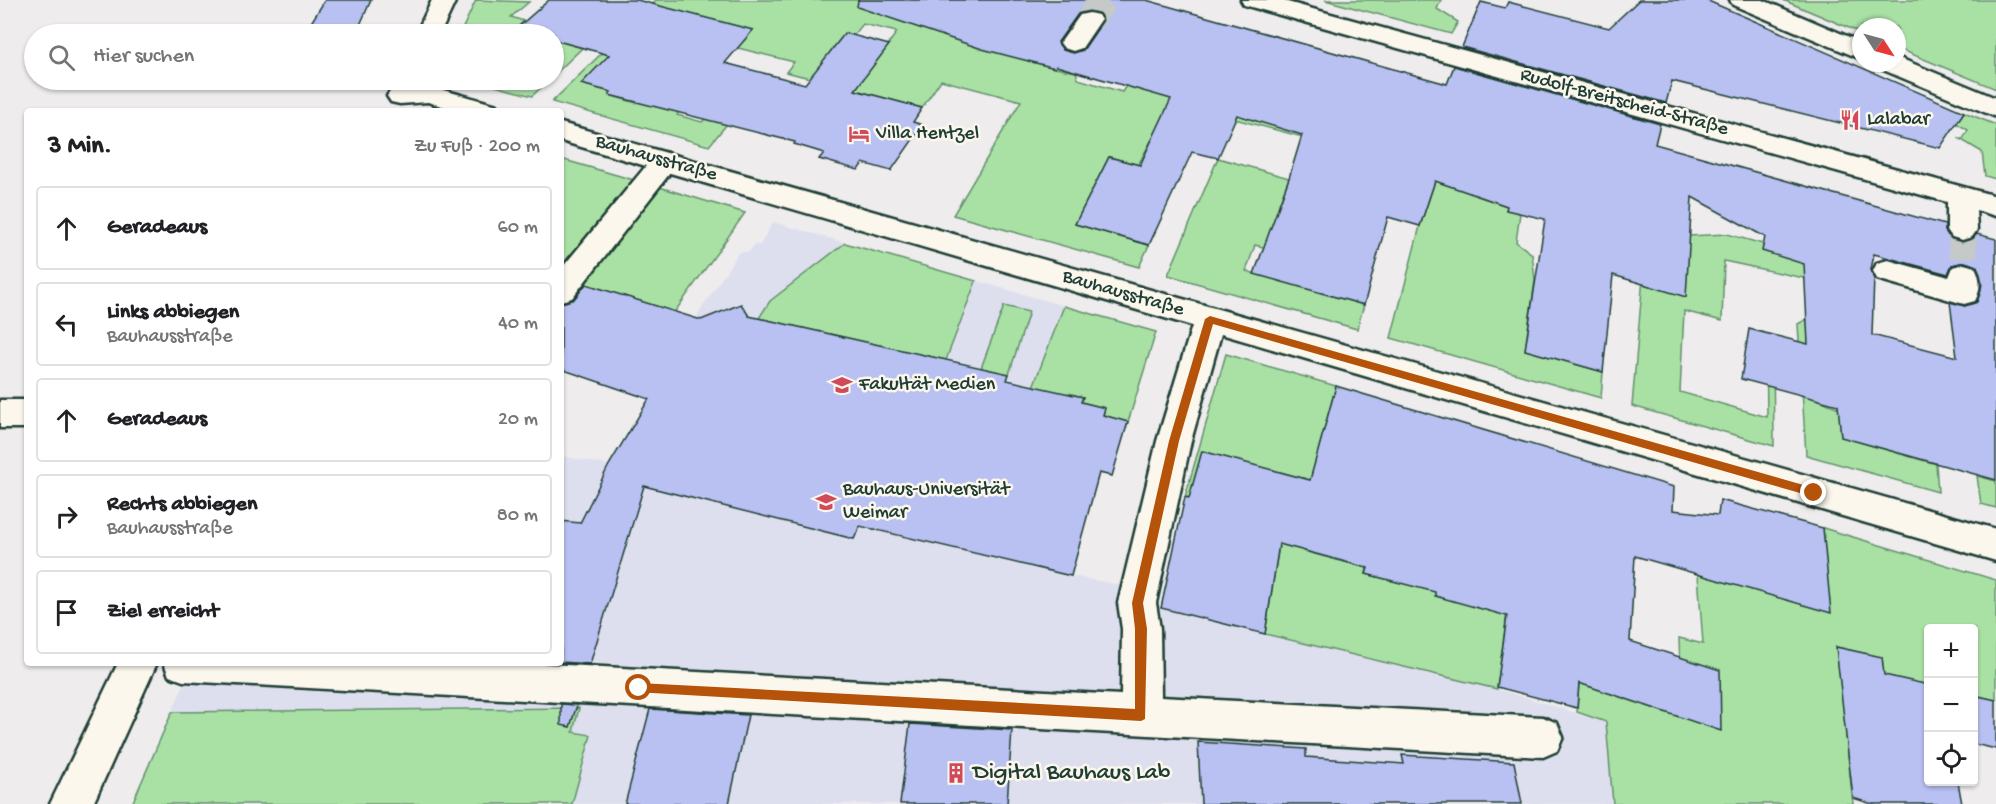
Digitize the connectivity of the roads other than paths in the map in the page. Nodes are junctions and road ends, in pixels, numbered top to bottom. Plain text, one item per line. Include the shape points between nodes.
1 (444, 0) edge
2 (1253, 0) edge
3 (1742, 0) edge
4 (1089, 20) tunnel mouth
5 (433, 24) edge
6 (1072, 43) dead end
7 (1852, 47) edge
8 (1906, 70) edge
9 (400, 95) edge
10 (478, 108) edge
11 (1996, 108) edge
12 (564, 133) edge
13 (664, 162) junction
14 (1961, 196) junction
15 (1996, 206) edge
16 (1962, 230) tunnel mouth
17 (1888, 271) dead end
18 (1964, 275) tunnel mouth
19 (564, 286) edge
20 (1210, 319) junction
21 (0, 414) edge
22 (24, 414) edge
23 (1996, 545) edge
24 (137, 666) edge
25 (227, 666) edge
26 (1141, 715) junction
27 (1543, 737) dead end
28 (71, 804) edge

1 - 5 street
2 - 14 street, Rudolf-Breitscheid-Straße
3 - 7 street
4 - 6 street
8 - 11 street
9 - 10 street via 429,94
12 - 13 street, Bauhausstraße
13 - 19 street
13 - 20 street, Bauhausstraße
14 - 15 street, Rudolf-Breitscheid-Straße
14 - 16 street
17 - 18 street via 1964,293
20 - 23 street, Bauhausstraße
20 - 26 street via 1174,441 1137,603 1141,629
21 - 22 street
24 - 28 street
25 - 26 street
26 - 27 street

